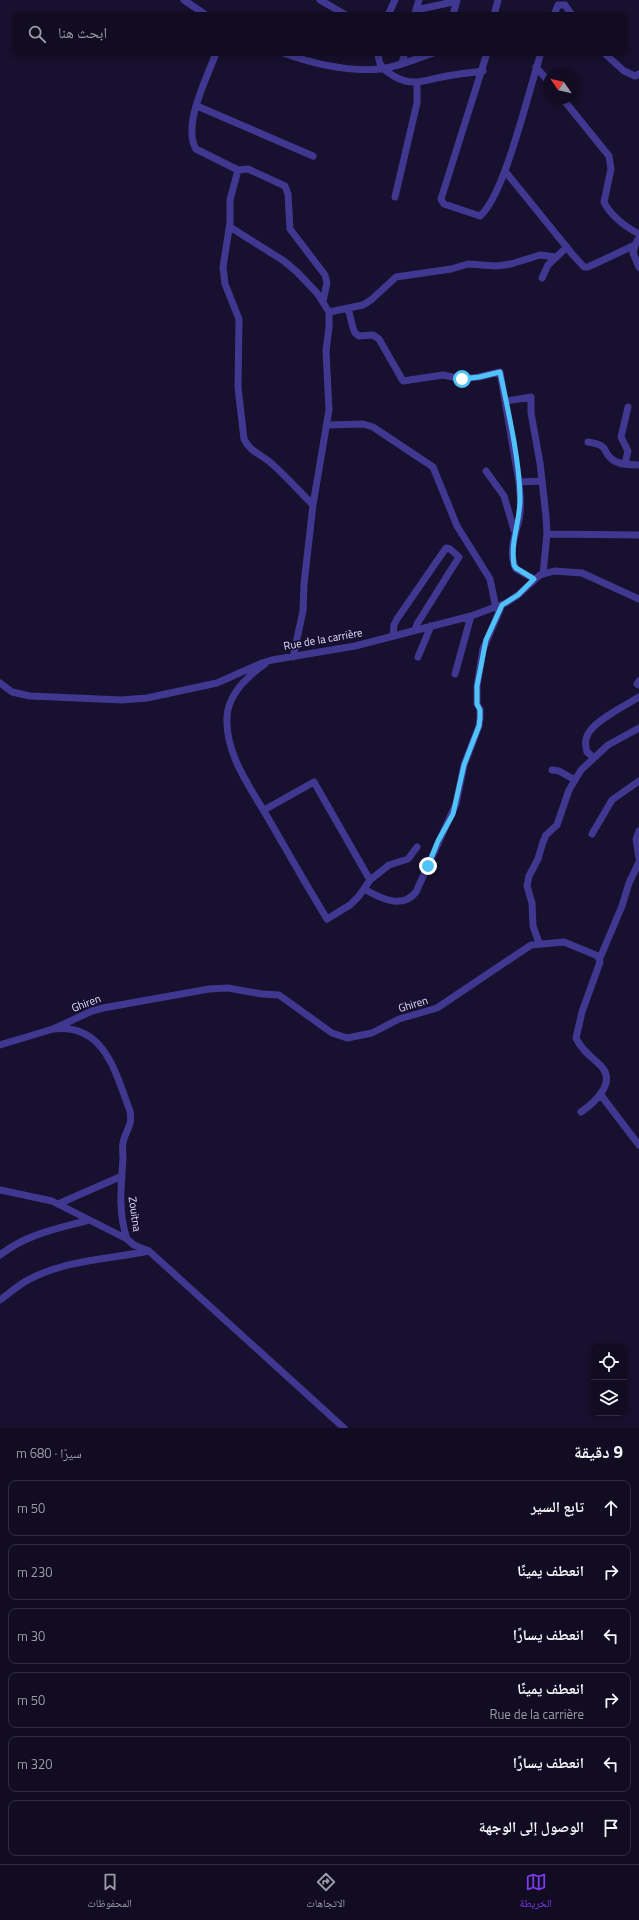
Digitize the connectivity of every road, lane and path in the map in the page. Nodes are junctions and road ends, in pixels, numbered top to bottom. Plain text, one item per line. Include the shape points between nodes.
1 (184, 0) edge
2 (320, 0) edge
3 (395, 0) edge
4 (419, 0) edge
5 (457, 0) edge
6 (498, 0) edge
7 (558, 2) edge
8 (202, 12) edge
9 (341, 12) edge
10 (389, 12) edge
11 (415, 12) edge
12 (418, 12) edge
13 (455, 12) edge
14 (495, 12) edge
15 (555, 12) edge
16 (570, 12) edge
17 (215, 56) edge
18 (294, 56) edge
19 (378, 56) edge
20 (404, 56) edge
21 (423, 56) edge
22 (486, 56) edge
23 (540, 56) edge
24 (607, 56) edge
25 (402, 62) junction
26 (536, 67) junction
27 (382, 68) junction
28 (483, 71) junction
29 (639, 74) edge
30 (543, 75) edge
31 (417, 82) junction
32 (567, 104) edge
33 (197, 106) junction
34 (313, 156) dead end
35 (238, 170) junction
36 (505, 171) junction
37 (395, 197) dead end
38 (230, 227) junction
39 (639, 236) edge
40 (635, 245) junction
41 (566, 247) junction
42 (556, 257) junction
43 (639, 266) edge
44 (542, 278) dead end
45 (323, 301) junction
46 (348, 308) junction
47 (329, 312) junction
48 (506, 402) junction
49 (628, 407) dead end
50 (326, 425) junction
51 (588, 442) dead end
52 (625, 464) junction
53 (639, 465) edge
54 (486, 471) dead end
55 (542, 481) junction
56 (519, 482) junction
57 (313, 505) junction
58 (514, 530) junction
59 (547, 534) junction
60 (639, 535) edge
61 (543, 574) junction
62 (534, 579) junction
63 (639, 598) edge
64 (499, 607) junction
65 (472, 616) junction
66 (431, 626) junction
67 (415, 630) junction
68 (393, 636) junction
69 (293, 657) junction
70 (418, 657) dead end
71 (274, 660) junction
72 (455, 674) dead end
73 (639, 681) edge
74 (0, 683) edge
75 (639, 685) edge
76 (639, 697) edge
77 (639, 728) edge
78 (594, 757) junction
79 (552, 770) dead end
80 (575, 780) junction
81 (639, 781) edge
82 (264, 810) junction
83 (639, 831) edge
84 (592, 834) dead end
85 (417, 847) dead end
86 (639, 858) edge
87 (639, 862) edge
88 (370, 880) junction
89 (364, 889) junction
90 (540, 944) junction
91 (600, 958) junction
92 (53, 1029) junction
93 (0, 1046) edge
94 (600, 1094) junction
95 (581, 1112) dead end
96 (639, 1145) edge
97 (122, 1176) junction
98 (0, 1190) edge
99 (58, 1204) junction
100 (89, 1220) junction
101 (127, 1239) junction
102 (149, 1251) junction
103 (0, 1255) edge
104 (0, 1300) edge
105 (344, 1428) edge

1 - 8 street
2 - 9 street
3 - 10 street
4 - 11 street
5 - 12 street
5 - 13 street
6 - 14 street
7 - 15 street
7 - 16 street via 565,5
17 - 33 street
18 - 27 street via 349,69
19 - 27 street via 378,63
20 - 25 street
21 - 25 street
22 - 28 street
23 - 26 street
24 - 29 street via 624,71 635,76
25 - 27 street
26 - 30 street
26 - 36 street
27 - 31 street via 400,80
28 - 31 street
28 - 36 street via 441,199 444,204 480,216 489,207
31 - 37 street via 417,103
32 - 39 street via 609,156 611,169 604,198 606,206
33 - 34 street
33 - 35 street via 191,135 196,149
35 - 38 street via 230,200
35 - 45 street via 248,169 285,186 288,194 290,229 325,275 327,283
36 - 41 street
38 - 45 street via 284,261
38 - 57 street via 223,267 225,284 239,324 238,387 244,439 255,453 271,462
39 - 40 street
40 - 41 street via 588,267 584,267
40 - 43 street via 633,253
41 - 42 street
42 - 44 street via 548,265
42 - 46 street via 540,255 496,266 468,264 396,277 371,300
45 - 47 street
46 - 47 street
46 - 48 street via 355,333 359,336 373,335 379,339 403,381 443,375 454,378 479,377 500,372
47 - 50 street via 326,351 329,395
48 - 55 street via 531,397
48 - 56 street
49 - 52 street via 621,438 628,451
50 - 57 street
50 - 64 street via 363,424 373,427 434,467 457,526 490,579
51 - 52 street via 604,446 613,460
52 - 53 street
54 - 58 street via 504,496
55 - 56 street
55 - 59 street
56 - 58 street via 519,520
57 - 69 street via 303,611
58 - 62 street via 514,565
59 - 60 street
59 - 61 street
61 - 62 street, Rue de la carrière
61 - 63 street, Rue de la carrière via 554,571 582,573
62 - 64 street, Rue de la carrière via 518,595
64 - 65 street, Rue de la carrière
64 - 89 street via 484,650 477,686 479,726 464,765 456,804 416,892 411,898 398,902
65 - 66 street, Rue de la carrière
65 - 72 street
66 - 67 street, Rue de la carrière
66 - 70 street
67 - 68 street, Rue de la carrière
67 - 68 street via 459,557 450,549 446,548 397,619
68 - 69 street, Rue de la carrière
69 - 71 street, Rue de la carrière
71 - 74 street, Rue de la carrière via 262,662 216,683 147,698 122,700 30,696 12,692
71 - 82 street via 256,671 238,690 227,716 227,731 234,754
73 - 75 street
76 - 78 street via 619,708 590,730 586,749
77 - 78 street via 608,745
78 - 80 street
79 - 80 street
80 - 90 street via 557,825 546,835 529,876 533,926
81 - 84 street via 612,800
82 - 88 street via 314,782
82 - 89 street via 326,919 350,905
83 - 86 street via 636,839
85 - 88 street via 408,859 389,865
87 - 91 street
88 - 89 street
90 - 91 street, Ghiren via 564,942
90 - 92 street, Ghiren via 531,945 436,1008 399,1018 372,1033 355,1037 339,1036 279,995 228,988 209,989 103,1008
91 - 94 street via 576,1038 583,1050 603,1068 606,1084
92 - 93 street, Zouitna
92 - 97 street, Zouitna via 75,1029 86,1033 100,1044 108,1057 131,1119 123,1142
94 - 95 street
94 - 96 street
97 - 99 street
97 - 101 street, Zouitna via 120,1203
98 - 99 street
99 - 100 street
100 - 101 street
100 - 103 street via 31,1236 14,1244
101 - 102 street, Zouitna
102 - 104 street via 40,1274
102 - 105 street, Zouitna

